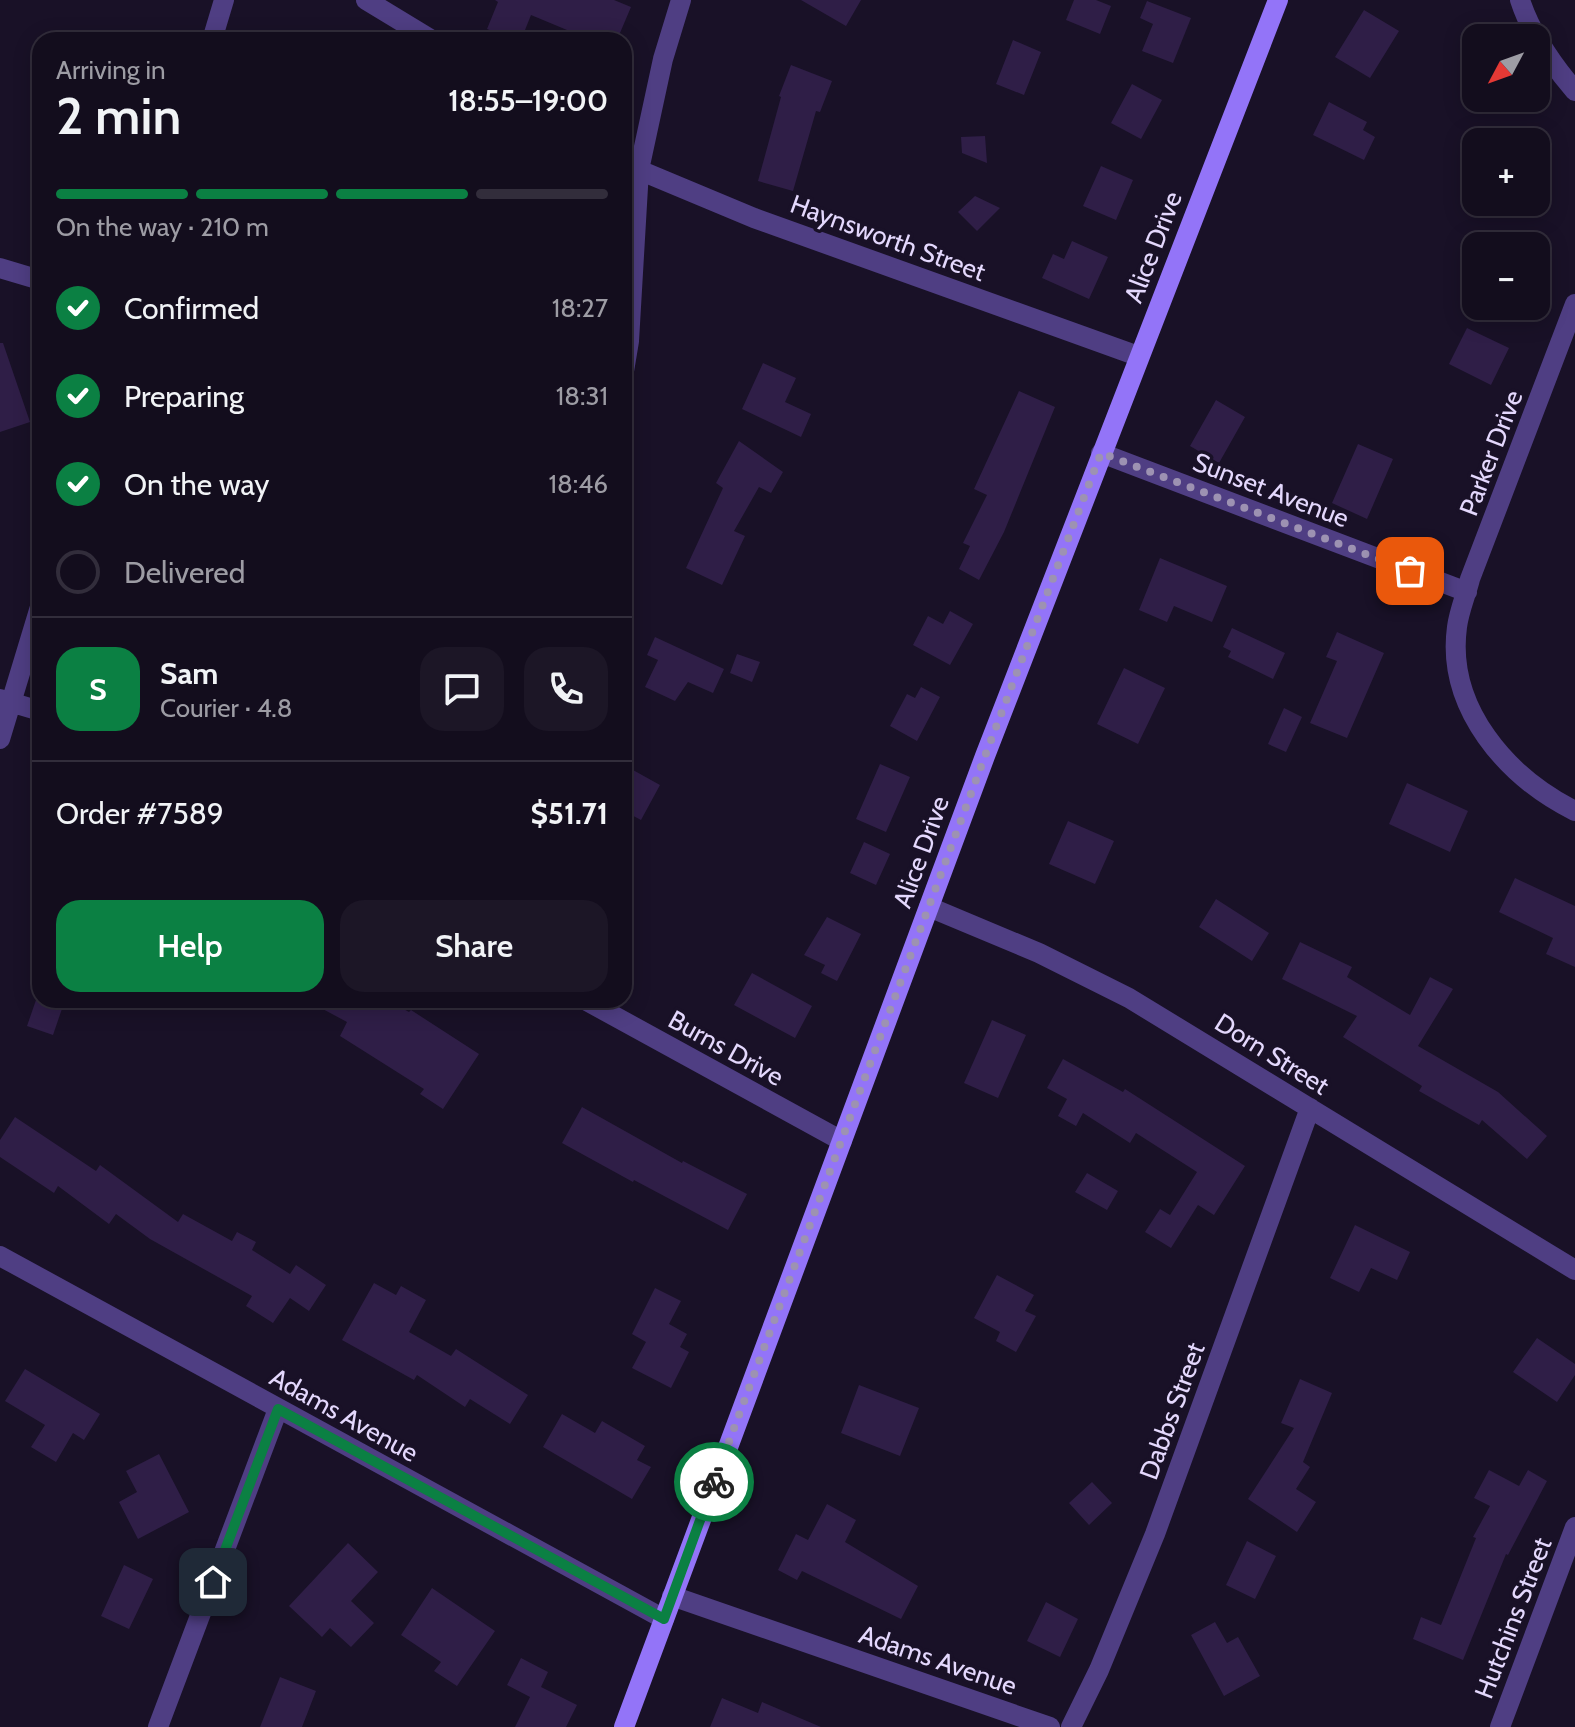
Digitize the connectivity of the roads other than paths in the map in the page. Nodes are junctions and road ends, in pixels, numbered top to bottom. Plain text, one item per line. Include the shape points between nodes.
1 (224, 0) edge
2 (366, 0) edge
3 (681, 0) edge
4 (1278, 0) edge
5 (1520, 0) edge
6 (214, 32) edge
7 (419, 32) edge
8 (1575, 91) edge
9 (632, 165) edge
10 (0, 268) edge
11 (32, 278) edge
12 (1575, 304) edge
13 (1138, 356) junction
14 (1101, 453) junction
15 (1467, 592) junction
16 (32, 629) edge
17 (6, 701) edge
18 (32, 709) edge
19 (0, 739) edge
20 (1575, 811) edge
21 (929, 907) junction
22 (600, 1008) edge
23 (1310, 1108) junction
24 (842, 1141) junction
25 (0, 1256) edge
26 (1575, 1270) edge
27 (278, 1409) junction
28 (1575, 1527) edge
29 (672, 1596) junction
30 (664, 1619) junction
31 (158, 1727) edge
32 (624, 1727) edge
33 (1050, 1727) edge
34 (1071, 1727) edge
35 (1500, 1727) edge

1 - 6 street
2 - 7 street
3 - 9 street
4 - 13 main road, Alice Drive
5 - 8 street via 1545,51
9 - 13 street, Haynsworth Street via 754,218
10 - 11 street
12 - 15 street, Parker Drive
13 - 14 main road, Alice Drive
14 - 15 street, Sunset Avenue
14 - 21 main road, Alice Drive
15 - 20 street, Parker Drive via 1457,625 1456,659 1472,716 1533,787
16 - 17 street
17 - 18 street
17 - 19 street
21 - 23 street, Dorn Street via 1129,998
21 - 24 main road, Alice Drive
22 - 24 street, Burns Drive
23 - 26 street, Dorn Street
23 - 34 street, Dabbs Street via 1155,1534
24 - 29 main road, Alice Drive
25 - 27 street, Adams Avenue
27 - 30 street, Adams Avenue
27 - 31 street
28 - 35 street, Hutchins Street
29 - 30 main road, Alice Drive
29 - 33 street, Adams Avenue
30 - 32 main road, Alice Drive

